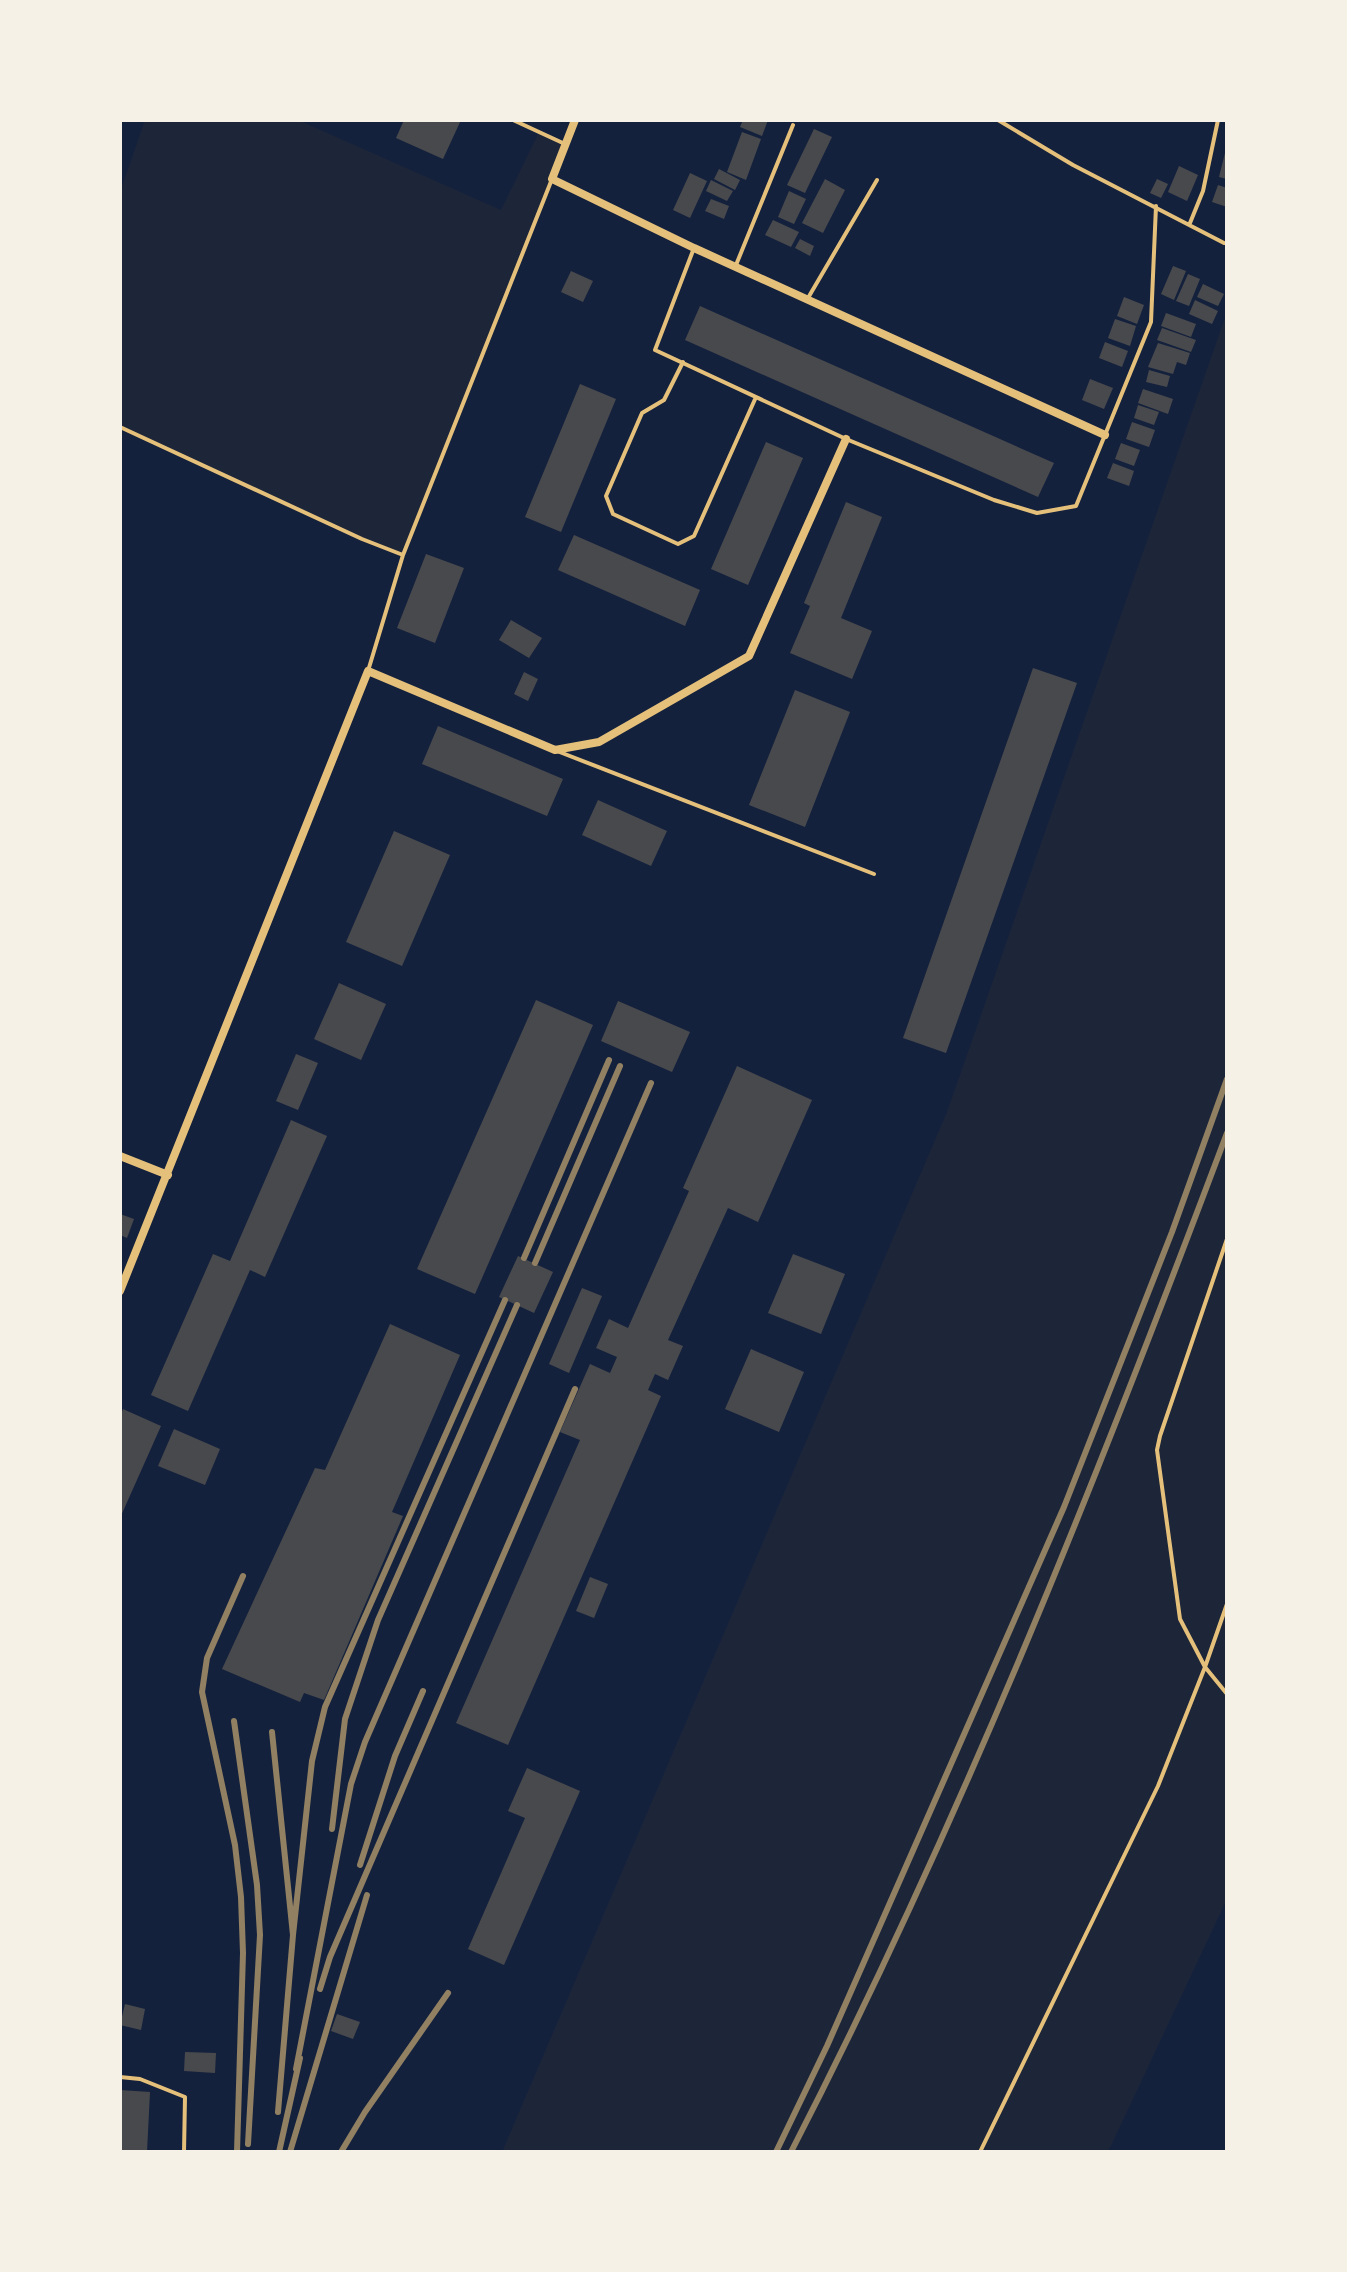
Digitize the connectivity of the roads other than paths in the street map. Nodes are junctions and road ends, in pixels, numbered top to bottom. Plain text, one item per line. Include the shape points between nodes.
1 (513, 120) edge
2 (575, 120) edge
3 (998, 120) edge
4 (1218, 120) edge
5 (793, 125) dead end
6 (565, 144) junction
7 (552, 179) junction
8 (877, 180) dead end
9 (1156, 206) junction
10 (1190, 223) junction
11 (1224, 243) dead end
12 (694, 248) junction
13 (735, 267) junction
14 (807, 300) junction
15 (683, 362) junction
16 (756, 397) junction
17 (120, 427) edge
18 (1105, 435) junction
19 (846, 439) junction
20 (403, 555) junction
21 (368, 671) junction
22 (555, 750) junction
23 (874, 874) dead end
24 (120, 1156) edge
25 (168, 1175) junction
26 (120, 1291) edge
27 (120, 2077) edge
28 (184, 2152) edge

1 - 6 lane
2 - 6 street
3 - 9 lane
4 - 10 lane via 1203,191
5 - 13 lane
6 - 7 street
7 - 12 street
7 - 20 lane
8 - 14 lane
9 - 10 lane
9 - 18 lane via 1151,322
10 - 11 lane
12 - 13 street
12 - 15 lane via 655,350
13 - 14 street
14 - 18 street
15 - 16 lane
15 - 16 lane via 664,400 642,413 606,496 613,514 678,544 694,536
16 - 19 lane
17 - 20 lane
18 - 19 lane via 1076,506 1037,513
19 - 22 street via 749,656 599,742
20 - 21 lane
21 - 22 street
21 - 25 street
22 - 23 lane
24 - 25 street
25 - 26 street
27 - 28 lane via 185,2097

